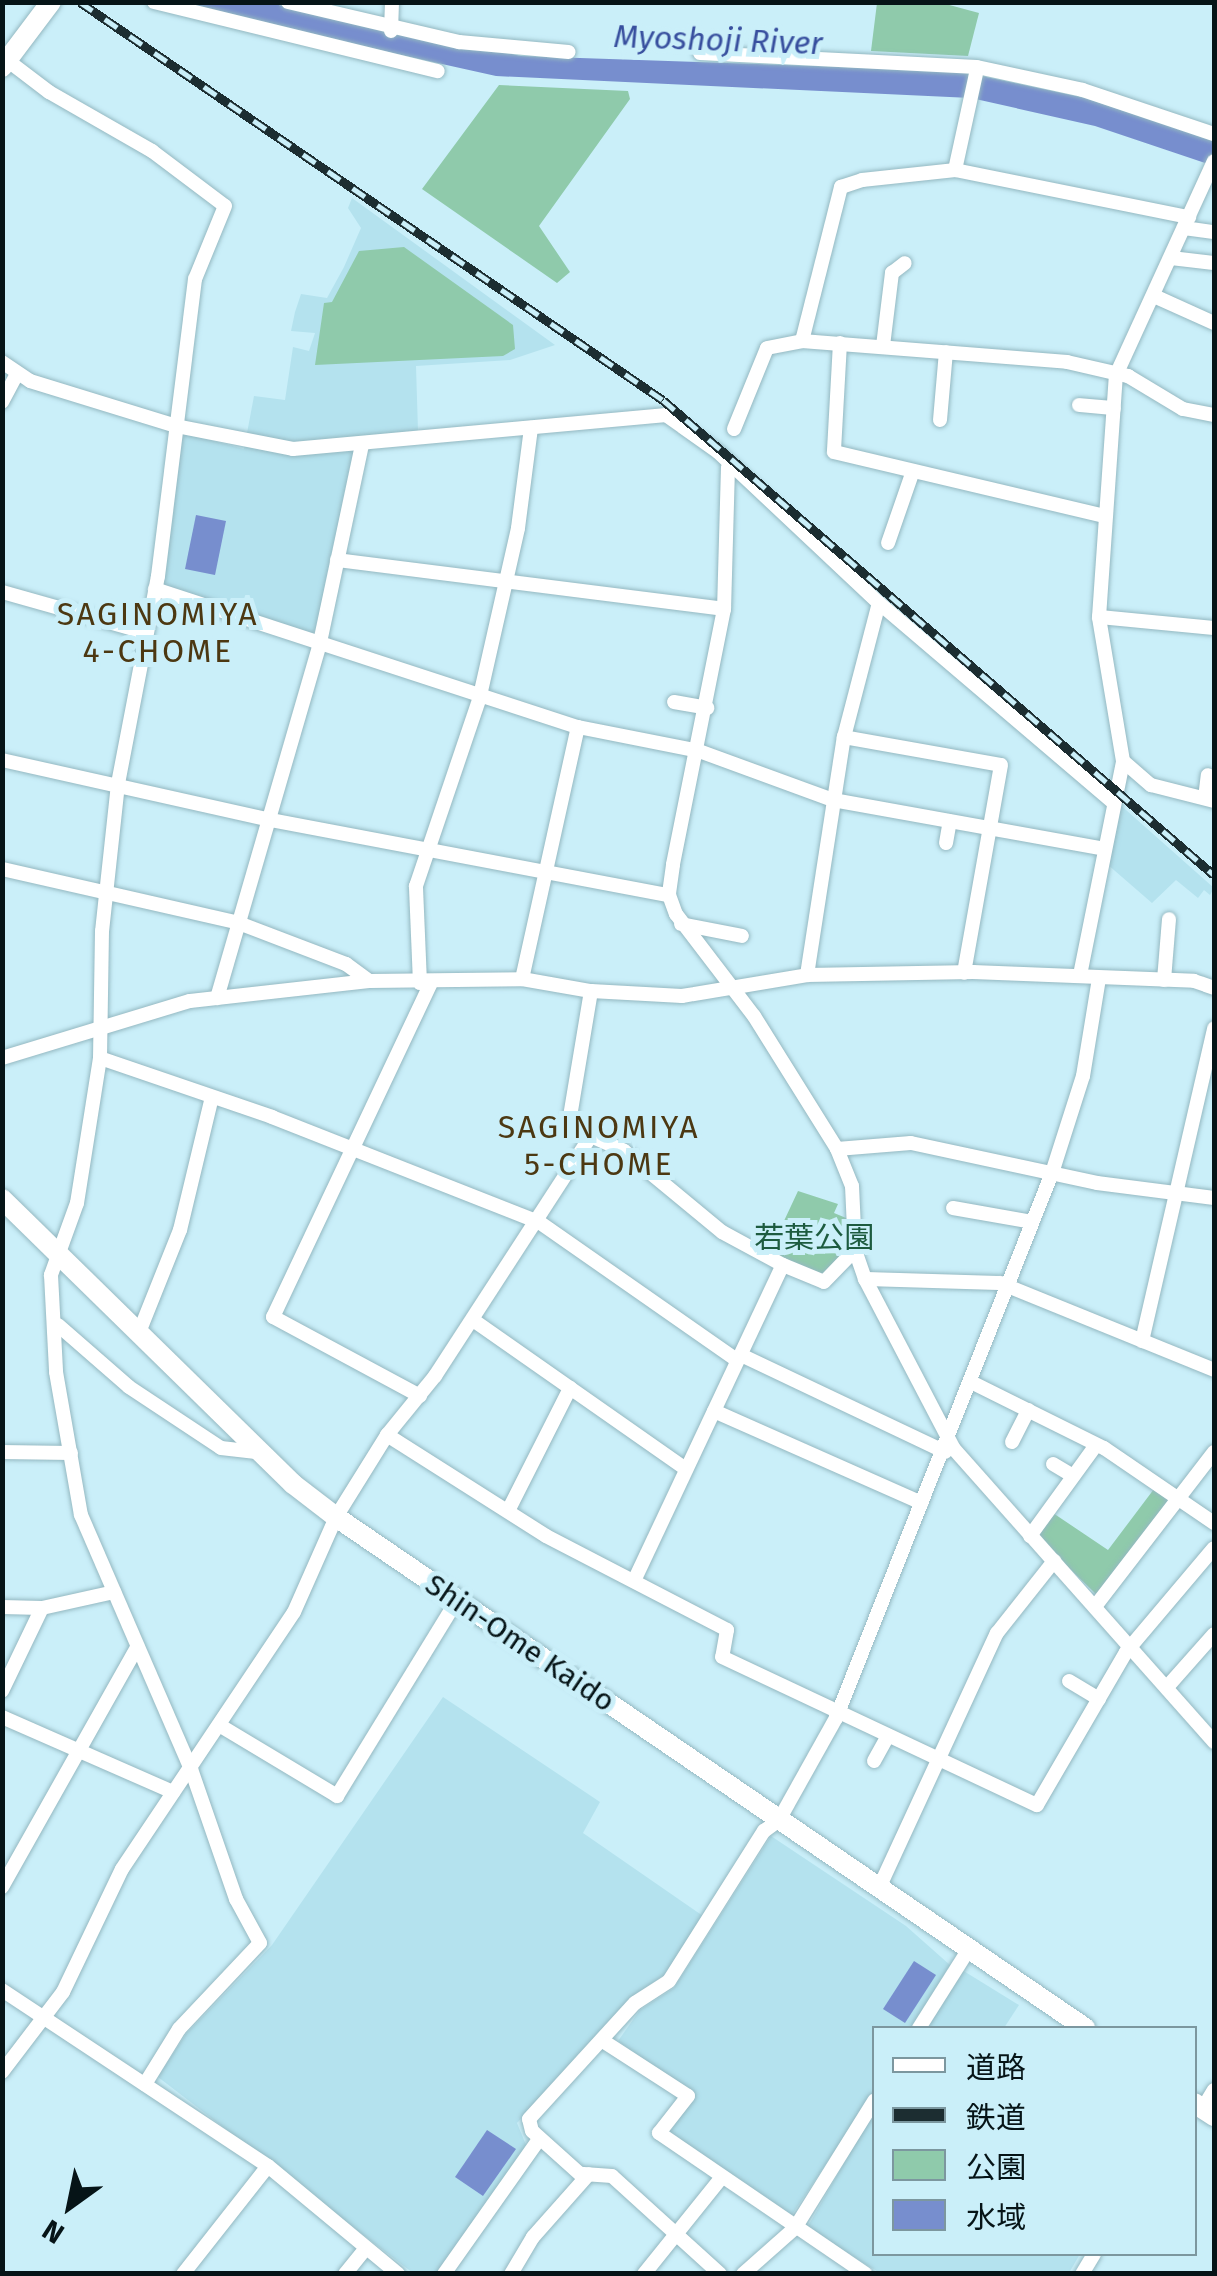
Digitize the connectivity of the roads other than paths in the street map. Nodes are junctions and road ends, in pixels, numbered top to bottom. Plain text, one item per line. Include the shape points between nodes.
1 (51, 2) edge
2 (154, 2) edge
3 (288, 2) edge
4 (392, 2) edge
5 (392, 29) junction
6 (569, 52) dead end
7 (700, 53) dead end
8 (3, 62) edge
9 (438, 72) dead end
10 (976, 74) dead end
11 (1214, 134) edge
12 (1213, 166) edge
13 (954, 170) junction
14 (1186, 222) junction
15 (1214, 232) edge
16 (1170, 258) junction
17 (905, 263) dead end
18 (1214, 263) edge
19 (1154, 296) junction
20 (1214, 323) edge
21 (802, 341) junction
22 (840, 343) junction
23 (882, 346) junction
24 (946, 352) junction
25 (2, 362) edge
26 (17, 374) junction
27 (1116, 375) junction
28 (2, 402) edge
29 (1080, 405) dead end
30 (1114, 408) junction
31 (1214, 416) edge
32 (940, 420) dead end
33 (176, 426) junction
34 (531, 428) junction
35 (734, 429) dead end
36 (362, 446) junction
37 (728, 467) junction
38 (914, 472) junction
39 (1105, 516) junction
40 (888, 543) dead end
41 (337, 560) junction
42 (504, 583) junction
43 (156, 589) junction
44 (2, 592) edge
45 (879, 604) junction
46 (724, 609) junction
47 (1099, 616) junction
48 (1214, 628) edge
49 (144, 632) junction
50 (319, 647) junction
51 (481, 692) junction
52 (674, 702) dead end
53 (707, 708) junction
54 (578, 727) junction
55 (844, 738) junction
56 (699, 751) junction
57 (2, 760) edge
58 (1123, 761) junction
59 (1208, 775) dead end
60 (118, 784) junction
61 (832, 800) junction
62 (1210, 800) edge
63 (1112, 802) junction
64 (265, 819) junction
65 (950, 821) junction
66 (990, 828) junction
67 (946, 843) dead end
68 (429, 848) junction
69 (1104, 849) junction
70 (2, 869) edge
71 (546, 870) junction
72 (106, 888) junction
73 (669, 895) junction
74 (1169, 919) dead end
75 (236, 922) junction
76 (681, 924) junction
77 (742, 936) dead end
78 (964, 973) junction
79 (807, 975) junction
80 (1080, 975) junction
81 (1099, 978) junction
82 (522, 979) junction
83 (1164, 980) junction
84 (369, 981) junction
85 (425, 983) junction
86 (728, 988) junction
87 (1214, 988) edge
88 (591, 992) junction
89 (217, 998) junction
90 (1214, 1028) edge
91 (101, 1030) junction
92 (2, 1058) edge
93 (100, 1058) junction
94 (212, 1097) junction
95 (591, 1136) junction
96 (354, 1148) junction
97 (836, 1149) junction
98 (1052, 1173) junction
99 (1178, 1196) junction
100 (1214, 1198) edge
101 (2, 1199) edge
102 (954, 1208) dead end
103 (539, 1222) junction
104 (1032, 1222) junction
105 (855, 1250) junction
106 (60, 1255) junction
107 (783, 1265) junction
108 (866, 1280) junction
109 (1007, 1288) junction
110 (473, 1320) junction
111 (58, 1325) junction
112 (140, 1330) junction
113 (1142, 1341) junction
114 (739, 1358) junction
115 (1214, 1370) edge
116 (972, 1383) junction
117 (570, 1388) junction
118 (420, 1396) junction
119 (1028, 1410) junction
120 (714, 1411) junction
121 (387, 1435) junction
122 (1012, 1442) dead end
123 (947, 1444) junction
124 (1096, 1445) junction
125 (2, 1452) edge
126 (265, 1452) junction
127 (1214, 1452) edge
128 (70, 1454) junction
129 (1053, 1464) dead end
130 (686, 1469) junction
131 (1074, 1476) junction
132 (1178, 1500) junction
133 (922, 1503) junction
134 (508, 1511) junction
135 (336, 1517) junction
136 (1214, 1523) edge
137 (1030, 1536) junction
138 (1214, 1548) edge
139 (1054, 1561) junction
140 (634, 1581) junction
141 (114, 1592) junction
142 (456, 1600) junction
143 (1098, 1604) junction
144 (2, 1607) edge
145 (42, 1608) junction
146 (1214, 1634) edge
147 (1134, 1645) junction
148 (136, 1649) junction
149 (1069, 1681) dead end
150 (1168, 1686) junction
151 (2, 1691) edge
152 (1099, 1698) junction
153 (838, 1713) junction
154 (2, 1718) edge
155 (220, 1725) junction
156 (888, 1736) junction
157 (1214, 1742) edge
158 (81, 1749) junction
159 (943, 1758) junction
160 (874, 1761) dead end
161 (191, 1770) junction
162 (172, 1792) junction
163 (778, 1820) junction
164 (2, 1887) edge
165 (879, 1888) junction
166 (969, 1949) junction
167 (2, 1990) edge
168 (46, 2017) junction
169 (920, 2026) edge
170 (1082, 2026) edge
171 (603, 2041) junction
172 (2, 2072) edge
173 (145, 2084) junction
174 (872, 2104) edge
175 (540, 2138) junction
176 (268, 2166) junction
177 (589, 2174) junction
178 (722, 2177) junction
179 (795, 2228) junction
180 (678, 2234) junction
181 (366, 2248) junction
182 (183, 2274) edge
183 (345, 2274) edge
184 (398, 2274) edge
185 (444, 2274) edge
186 (511, 2274) edge
187 (644, 2274) edge
188 (720, 2274) edge
189 (744, 2274) edge
190 (866, 2274) edge

1 - 8 main road
2 - 9 street
3 - 5 street
4 - 5 street
5 - 6 street
7 - 11 street via 977,67 1082,90
8 - 33 street via 152,151 224,206 195,279
10 - 13 street
12 - 14 street
13 - 14 street
13 - 21 street via 841,187
14 - 15 street
14 - 16 street
16 - 18 street
16 - 19 street
17 - 23 street via 892,273
19 - 20 street
19 - 27 street
21 - 22 street
21 - 35 street via 768,348
22 - 23 street
22 - 38 street via 834,452
23 - 24 street
24 - 27 street via 1067,362
24 - 32 street
25 - 26 street
26 - 28 street
26 - 33 street
27 - 30 street
27 - 31 street via 1183,409
29 - 30 street
30 - 39 street
33 - 36 street via 293,449
33 - 43 street
34 - 36 street
34 - 37 street via 666,415
34 - 42 street
36 - 41 street
37 - 45 street
37 - 46 street
38 - 39 street
38 - 40 street
39 - 47 street
41 - 42 street
41 - 50 street
42 - 46 street
42 - 51 street
43 - 49 street
43 - 50 street
44 - 49 street
45 - 55 street
45 - 63 street
46 - 53 street
47 - 48 street
47 - 58 street
49 - 60 street
50 - 51 street
50 - 64 street
51 - 54 street
51 - 68 street
52 - 53 street
53 - 56 street
54 - 56 street
54 - 71 street
55 - 61 street
55 - 66 street via 1001,765
56 - 61 street
56 - 73 street
57 - 60 street
58 - 62 street via 1151,785
58 - 63 street
59 - 62 street
60 - 64 street
60 - 72 street
61 - 65 street
61 - 79 street
63 - 69 street
64 - 68 street
64 - 75 street
65 - 66 street
65 - 67 street
66 - 69 street
66 - 78 street
68 - 71 street
68 - 85 street via 416,886
69 - 80 street
70 - 72 street
71 - 73 street
71 - 82 street
72 - 75 street
72 - 91 street
73 - 76 street
74 - 83 street
75 - 84 street via 346,964
75 - 89 street
76 - 77 street
76 - 86 street
78 - 79 street
78 - 80 street
79 - 86 street
80 - 81 street
81 - 83 street
81 - 98 street via 1083,1076
82 - 85 street
82 - 88 street
83 - 87 street
84 - 85 street
84 - 89 street
85 - 96 street
86 - 88 street via 682,996
86 - 97 street via 754,1016
88 - 95 street via 570,1117
89 - 91 street
90 - 99 street
91 - 92 street
91 - 93 street
93 - 94 street
93 - 106 street via 78,1203
94 - 96 street
94 - 112 street via 180,1230
95 - 103 street
95 - 107 street via 624,1150 722,1232
96 - 103 street
96 - 118 street via 274,1322
97 - 98 street via 911,1144
97 - 105 street via 856,1202
98 - 99 street
98 - 104 street
99 - 100 street
99 - 113 street
101 - 106 main road, Shin-Ome Kaido
102 - 104 street
103 - 110 street
103 - 114 street
104 - 109 street
105 - 107 street via 824,1282
105 - 108 street
106 - 111 street via 51,1275
106 - 112 main road, Shin-Ome Kaido
107 - 114 street
108 - 109 street
108 - 123 street
109 - 113 street
109 - 116 street
110 - 117 street
110 - 118 street
111 - 126 street via 129,1388 221,1448
111 - 128 street via 56,1372
112 - 126 main road, Shin-Ome Kaido
113 - 115 street
114 - 120 street
114 - 123 street
116 - 119 street
116 - 123 street
117 - 130 street
117 - 134 street
118 - 121 street
119 - 122 street
119 - 124 street
120 - 130 street
120 - 133 street
121 - 134 street
121 - 135 street
123 - 133 street
123 - 137 street
124 - 131 street
124 - 132 street
125 - 128 street
126 - 135 main road, Shin-Ome Kaido
127 - 132 street
128 - 141 street via 82,1515
129 - 131 street
130 - 140 street
131 - 137 street
132 - 136 street
132 - 143 street
133 - 153 street
134 - 140 street
135 - 142 main road, Shin-Ome Kaido
135 - 155 street via 294,1612
137 - 139 street
138 - 147 street
139 - 143 street
139 - 159 street via 997,1633
140 - 153 street via 727,1630 722,1657
141 - 145 street
141 - 148 street
142 - 155 street via 338,1796
142 - 163 main road, Shin-Ome Kaido
143 - 147 street
144 - 145 street
145 - 151 street
146 - 150 street
147 - 150 street
147 - 152 street
148 - 158 street
148 - 161 street
149 - 152 street
150 - 157 street
152 - 159 street via 1037,1804
153 - 156 street
153 - 163 street
154 - 158 street
155 - 161 street
156 - 159 street
156 - 160 street
158 - 162 street
158 - 164 street
159 - 165 street
161 - 162 street
161 - 173 street via 236,1899 260,1943 180,2029
162 - 168 street via 122,1868
163 - 165 main road, Shin-Ome Kaido
163 - 171 street via 764,1831 669,1981 635,2004
165 - 166 main road, Shin-Ome Kaido
166 - 169 street
166 - 170 main road, Shin-Ome Kaido
167 - 168 street
168 - 172 street
168 - 173 street
171 - 175 street via 529,2119
171 - 178 street via 688,2096 658,2134
173 - 176 street
174 - 179 street
175 - 177 street
175 - 185 street
176 - 181 street
176 - 182 street
177 - 180 street via 612,2176
177 - 186 street via 533,2237
178 - 179 street
178 - 180 street
179 - 189 street
179 - 190 street
180 - 187 street
180 - 188 street
181 - 183 street
181 - 184 street

